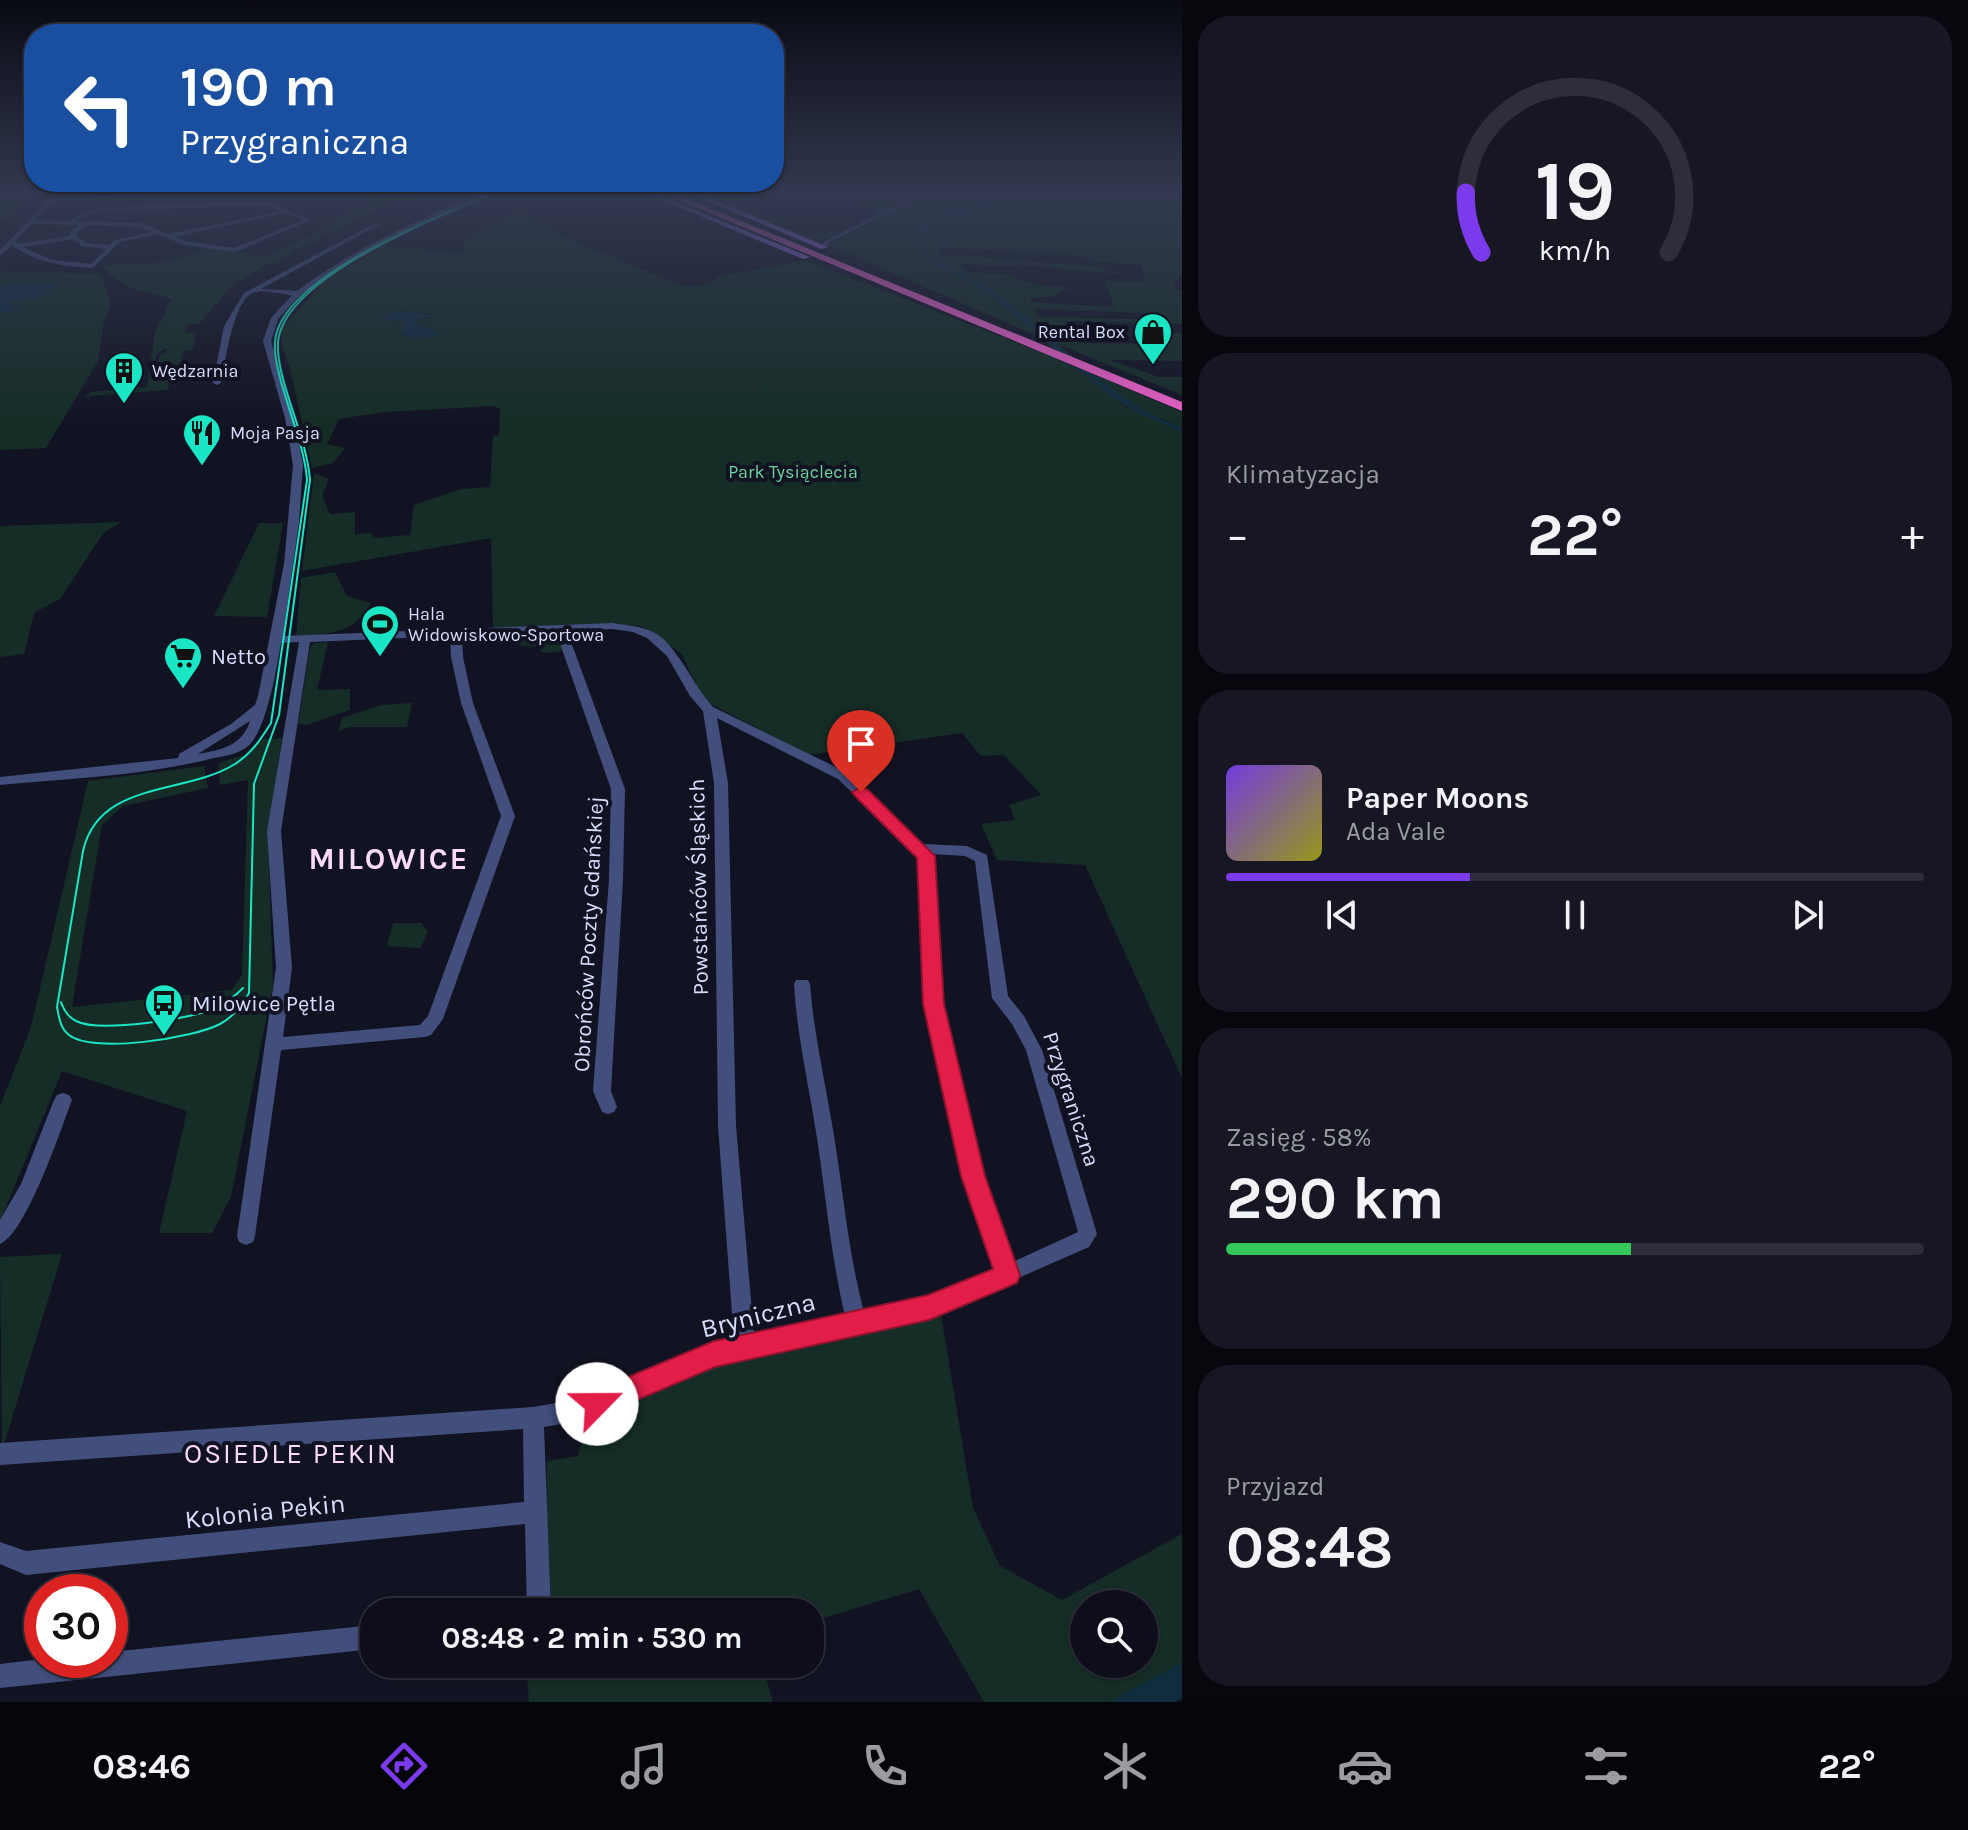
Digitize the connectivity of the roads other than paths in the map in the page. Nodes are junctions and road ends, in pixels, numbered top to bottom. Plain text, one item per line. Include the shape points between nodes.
1 (289, 270) edge
2 (332, 270) edge
3 (838, 270) edge
4 (857, 270) edge
5 (868, 270) edge
6 (883, 270) edge
7 (252, 290) junction
8 (297, 293) junction
9 (973, 313) junction
10 (1027, 339) junction
11 (217, 383) dead end
12 (1182, 399) edge
13 (1182, 407) edge
14 (560, 628) junction
15 (456, 634) junction
16 (305, 638) junction
17 (275, 640) junction
18 (709, 710) junction
19 (0, 781) edge
20 (922, 849) junction
21 (802, 984) dead end
22 (274, 1044) junction
23 (63, 1100) dead end
24 (608, 1107) dead end
25 (1088, 1234) joint
26 (0, 1235) edge
27 (246, 1236) dead end
28 (1008, 1275) junction
29 (857, 1322) junction
30 (745, 1346) junction
31 (533, 1418) junction
32 (0, 1454) edge
33 (537, 1512) junction
34 (0, 1553) edge
35 (539, 1598) edge
36 (360, 1638) edge
37 (0, 1676) edge

1 - 7 street
2 - 8 street
3 - 10 highway via 943,314
4 - 10 highway
5 - 9 highway
6 - 9 highway
7 - 8 street
7 - 11 street via 228,326
8 - 17 street via 267,337 298,477
9 - 10 highway
10 - 12 highway
10 - 13 highway
14 - 15 street, Powstańców Śląskich
14 - 18 street, Powstańców Śląskich via 624,627 654,636
14 - 24 street, Obrońców Poczty Gdańskiej via 618,789 602,1091
15 - 16 street, Powstańców Śląskich
15 - 22 street via 476,730 508,816 435,1019 425,1031
16 - 17 street, Powstańców Śląskich
16 - 22 street via 274,831 284,968
17 - 19 street via 254,733 232,751
18 - 20 street via 843,776
18 - 30 street, Powstańców Śląskich via 721,783 727,1126
20 - 25 street, Przygraniczna via 967,851 982,858 1000,998 1034,1050
20 - 28 street via 933,1004 973,1176
21 - 29 street via 845,1278
22 - 27 street
23 - 26 street via 36,1168
25 - 28 street, Bryniczna
28 - 29 street, Bryniczna via 929,1307
29 - 30 street, Bryniczna
30 - 31 street, Bryniczna via 585,1409
31 - 32 street
31 - 33 street
33 - 34 street, Kolonia Pekin via 26,1563
33 - 35 street
36 - 37 street

